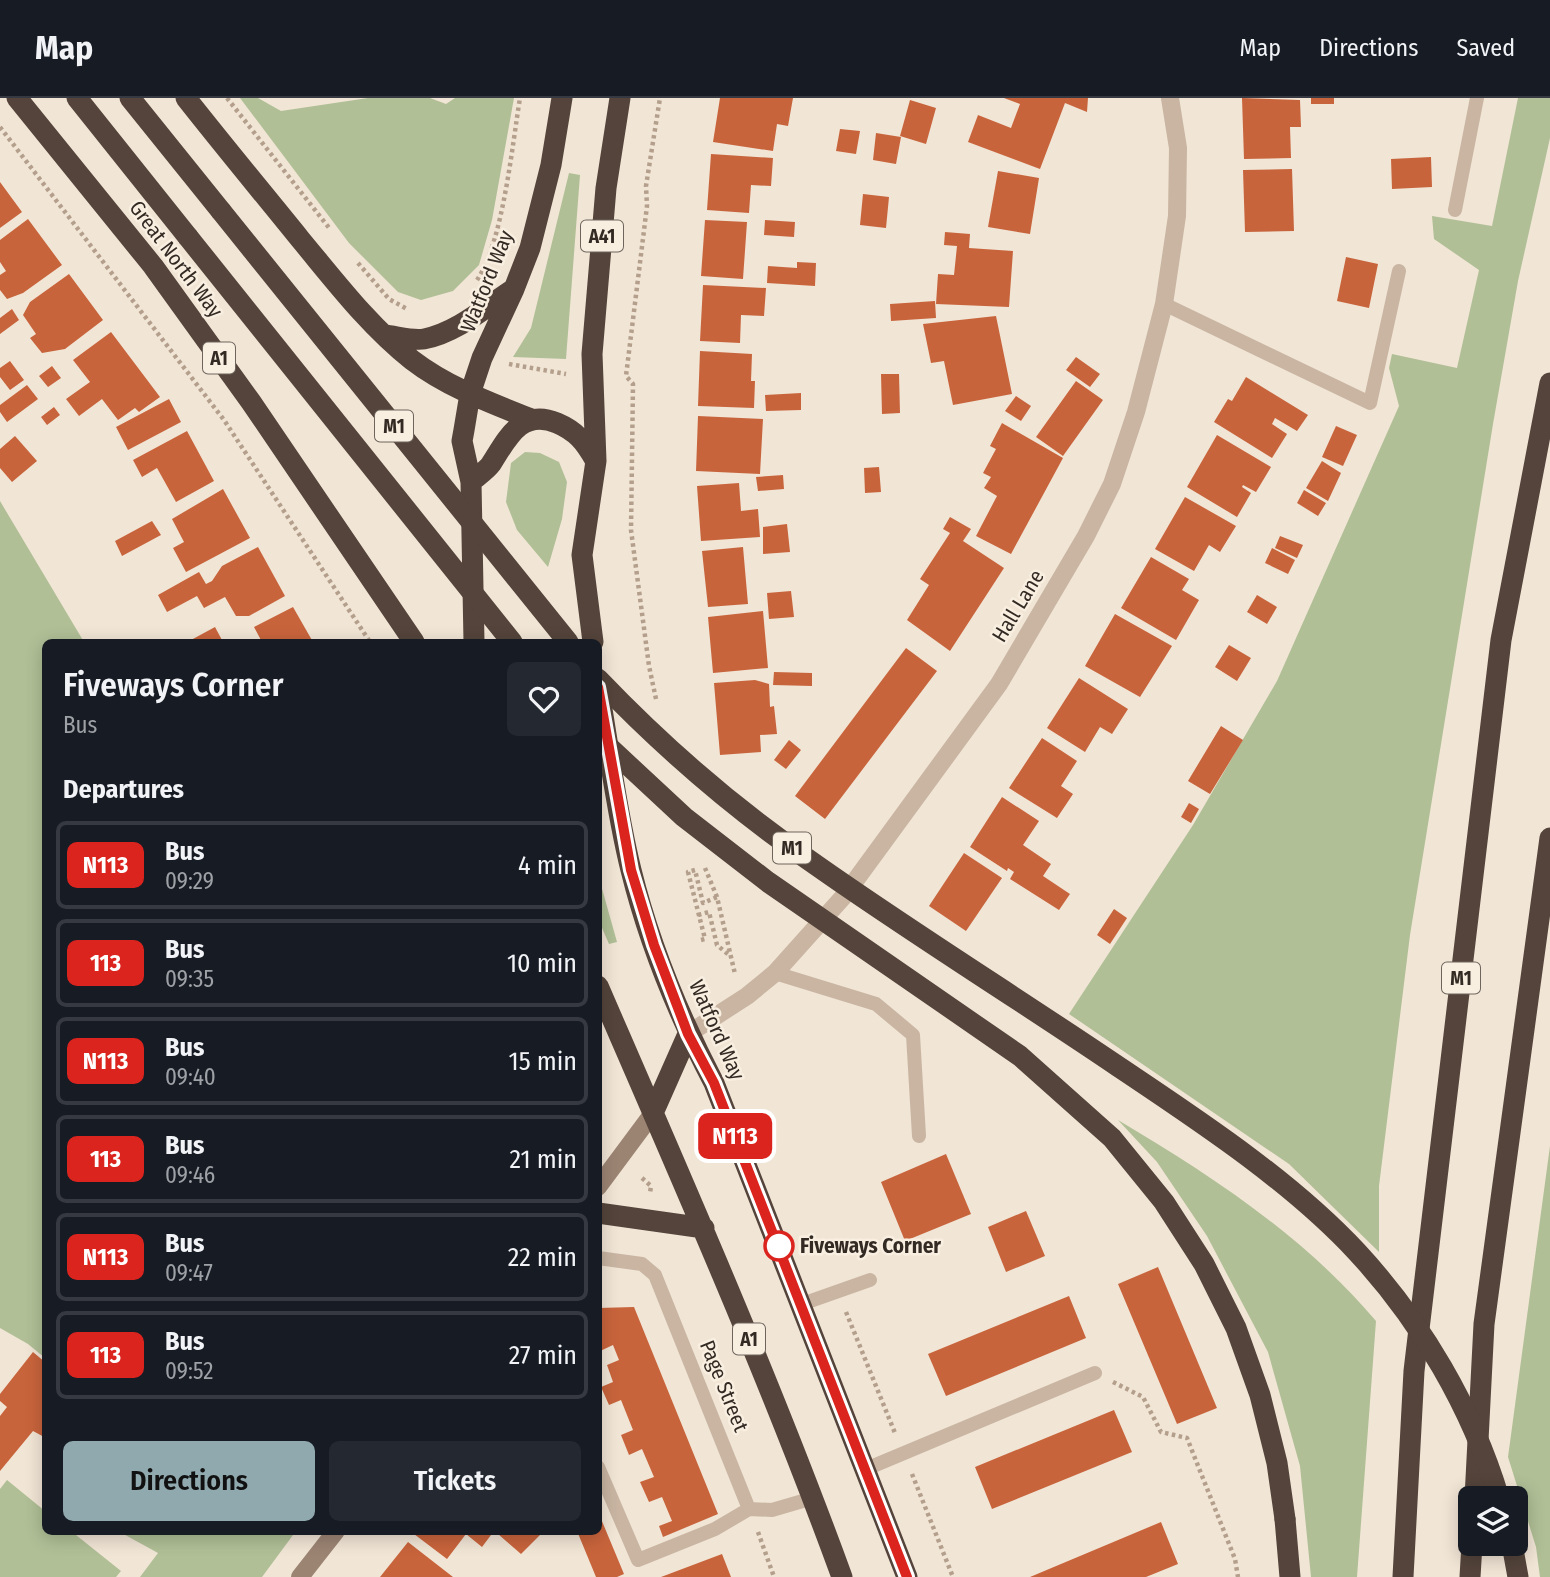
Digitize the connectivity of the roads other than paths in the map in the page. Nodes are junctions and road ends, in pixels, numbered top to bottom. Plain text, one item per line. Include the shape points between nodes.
1 (17, 98) edge
2 (77, 98) edge
3 (130, 98) edge
4 (186, 98) edge
5 (562, 98) edge
6 (620, 98) edge
7 (1170, 98) edge
8 (1477, 98) edge
9 (1455, 210) dead end
10 (1399, 271) dead end
11 (514, 289) junction
12 (1164, 304) junction
13 (384, 335) junction
14 (1550, 383) edge
15 (470, 394) junction
16 (531, 419) junction
17 (596, 461) junction
18 (471, 482) junction
19 (408, 638) edge
20 (474, 639) edge
21 (510, 639) edge
22 (566, 639) edge
23 (593, 639) edge
24 (602, 683) edge
25 (602, 708) edge
26 (602, 741) edge
27 (1550, 838) edge
28 (775, 973) junction
29 (602, 995) edge
30 (688, 1034) junction
31 (653, 1113) junction
32 (919, 1136) dead end
33 (602, 1182) edge
34 (602, 1214) edge
35 (704, 1228) junction
36 (602, 1259) edge
37 (870, 1280) dead end
38 (802, 1304) junction
39 (1095, 1373) road end
40 (866, 1469) junction
41 (602, 1476) edge
42 (1476, 1486) edge
43 (1496, 1486) edge
44 (813, 1498) junction
45 (749, 1509) junction
46 (333, 1535) edge
47 (1471, 1556) edge
48 (1514, 1556) edge
49 (300, 1577) edge
50 (842, 1577) edge
51 (907, 1577) edge
52 (1290, 1577) edge
53 (1403, 1577) edge
54 (1470, 1577) edge
55 (1518, 1577) edge

1 - 19 highway, Great North Way / A1 via 153,266 251,402
2 - 21 highway, M1, bridge
3 - 22 highway, M1, bridge
4 - 13 highway
5 - 11 highway, Watford Way via 551,165 530,248
6 - 17 highway, A41 via 606,188 592,354
7 - 12 street, Hall Lane via 1178,148 1177,216
8 - 9 lane
10 - 12 lane via 1370,402
11 - 13 highway via 444,332 422,339
11 - 15 highway, Watford Way
12 - 28 street, Hall Lane via 1136,412 1112,484 1087,536 999,684 844,896
13 - 15 highway via 413,360
14 - 53 highway, M1 via 1501,640 1414,1371
15 - 16 highway
15 - 18 highway, Watford Way via 463,441
16 - 17 highway via 550,420 572,429
16 - 18 highway via 508,436 489,466
17 - 23 highway via 582,555
18 - 20 highway
24 - 43 highway, M1, bridge via 713,788 814,864 1214,1132 1293,1193 1357,1252 1411,1319 1454,1388
25 - 30 highway, Watford Way via 631,870
26 - 52 highway, M1, bridge via 684,817 768,882 1020,1056 1111,1138 1164,1202 1236,1328 1261,1395 1277,1463
27 - 42 highway via 1484,1324
28 - 30 street, Hall Lane
28 - 32 lane via 876,1004 913,1035
29 - 31 highway, A1
30 - 31 highway
30 - 38 highway, Watford Way via 714,1083
31 - 33 street
31 - 35 highway, A1
34 - 35 highway
35 - 44 highway, A1
36 - 45 lane, Page Street via 642,1264 655,1275
37 - 38 lane
38 - 40 highway, Watford Way
39 - 40 lane
40 - 51 highway, Watford Way
41 - 45 lane via 638,1560 715,1529
44 - 45 lane via 772,1510
44 - 50 highway, A1
46 - 49 street
47 - 54 highway
48 - 55 highway

